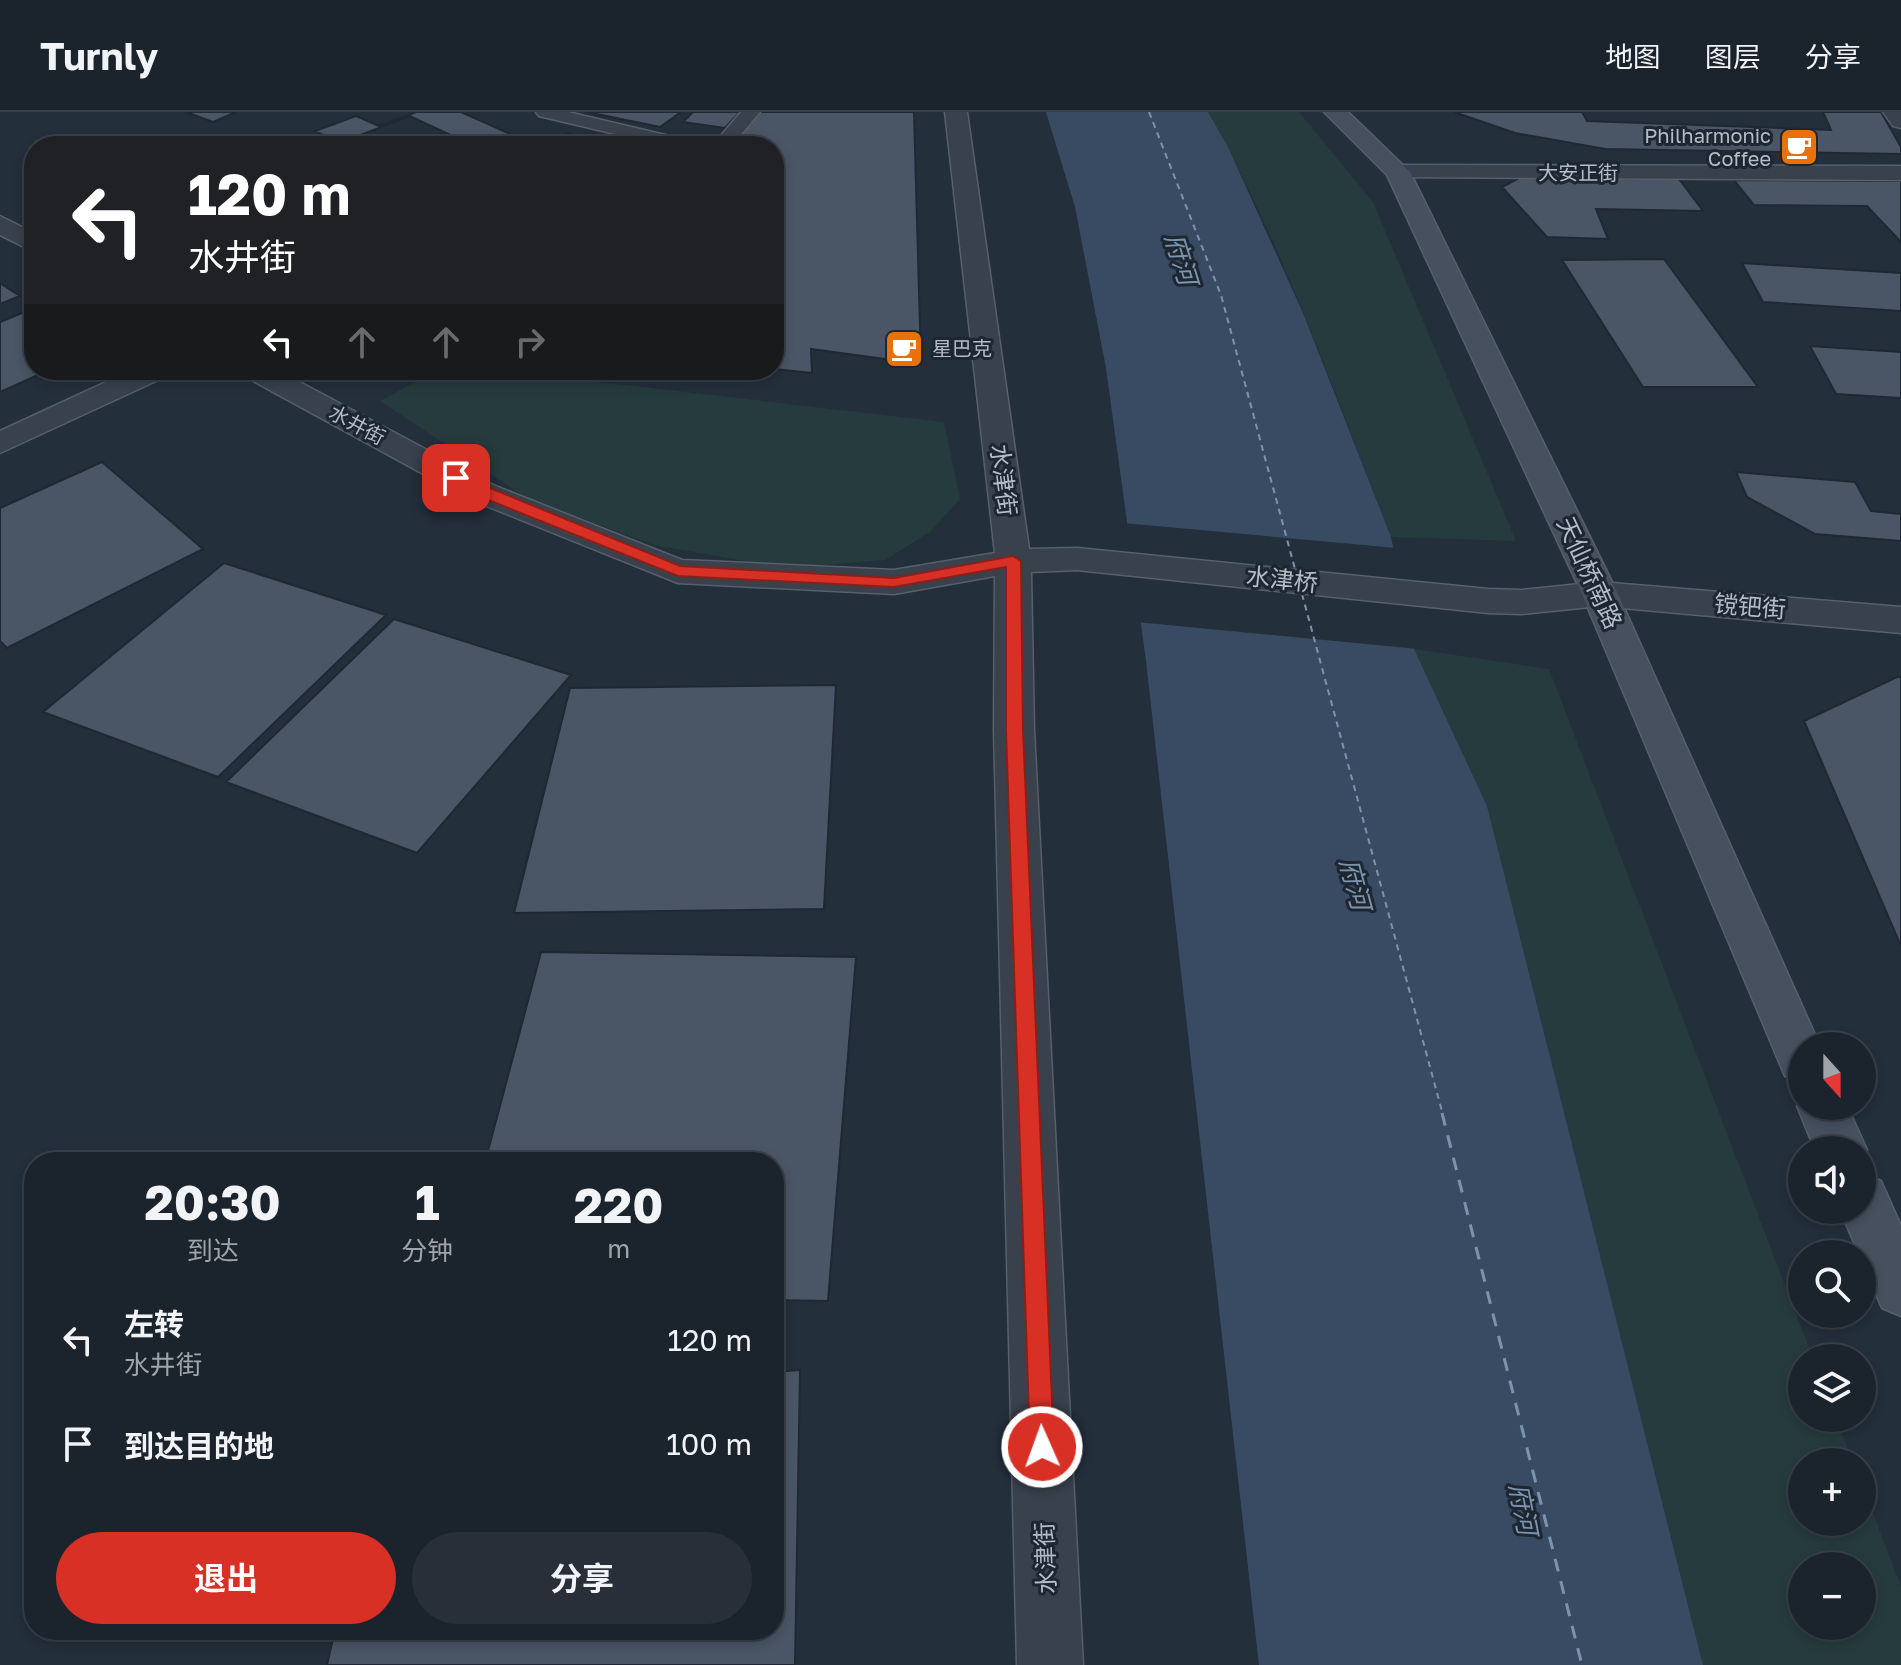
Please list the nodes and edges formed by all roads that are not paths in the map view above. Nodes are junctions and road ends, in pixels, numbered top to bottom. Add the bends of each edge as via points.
1 (545, 112) edge
2 (751, 112) edge
3 (956, 112) edge
4 (1335, 112) edge
5 (1894, 112) edge
6 (1901, 121) edge
7 (647, 136) edge
8 (730, 136) edge
9 (1398, 172) junction
10 (1901, 173) edge
11 (0, 224) edge
12 (24, 238) edge
13 (135, 380) edge
14 (274, 380) edge
15 (0, 443) edge
16 (1077, 559) joint
17 (1013, 561) junction
18 (1600, 594) junction
19 (1901, 620) edge
20 (1790, 1032) edge
21 (1873, 1224) edge
22 (1901, 1289) edge
23 (1050, 1665) edge

1 - 7 street
2 - 8 street
3 - 17 street, 水津街
4 - 9 main road, 天仙桥南路
5 - 6 street
9 - 10 street, 大安正街
9 - 18 main road, 天仙桥南路
11 - 12 street
13 - 15 street
14 - 17 street, 水井街 via 481,492 678,571 894,582
16 - 17 street, 水井街
16 - 18 street, 水津桥 via 1488,601
17 - 23 street, 水津街 via 1014,730
18 - 19 street, 镋钯街
18 - 20 main road, 天仙桥南路
21 - 22 main road

